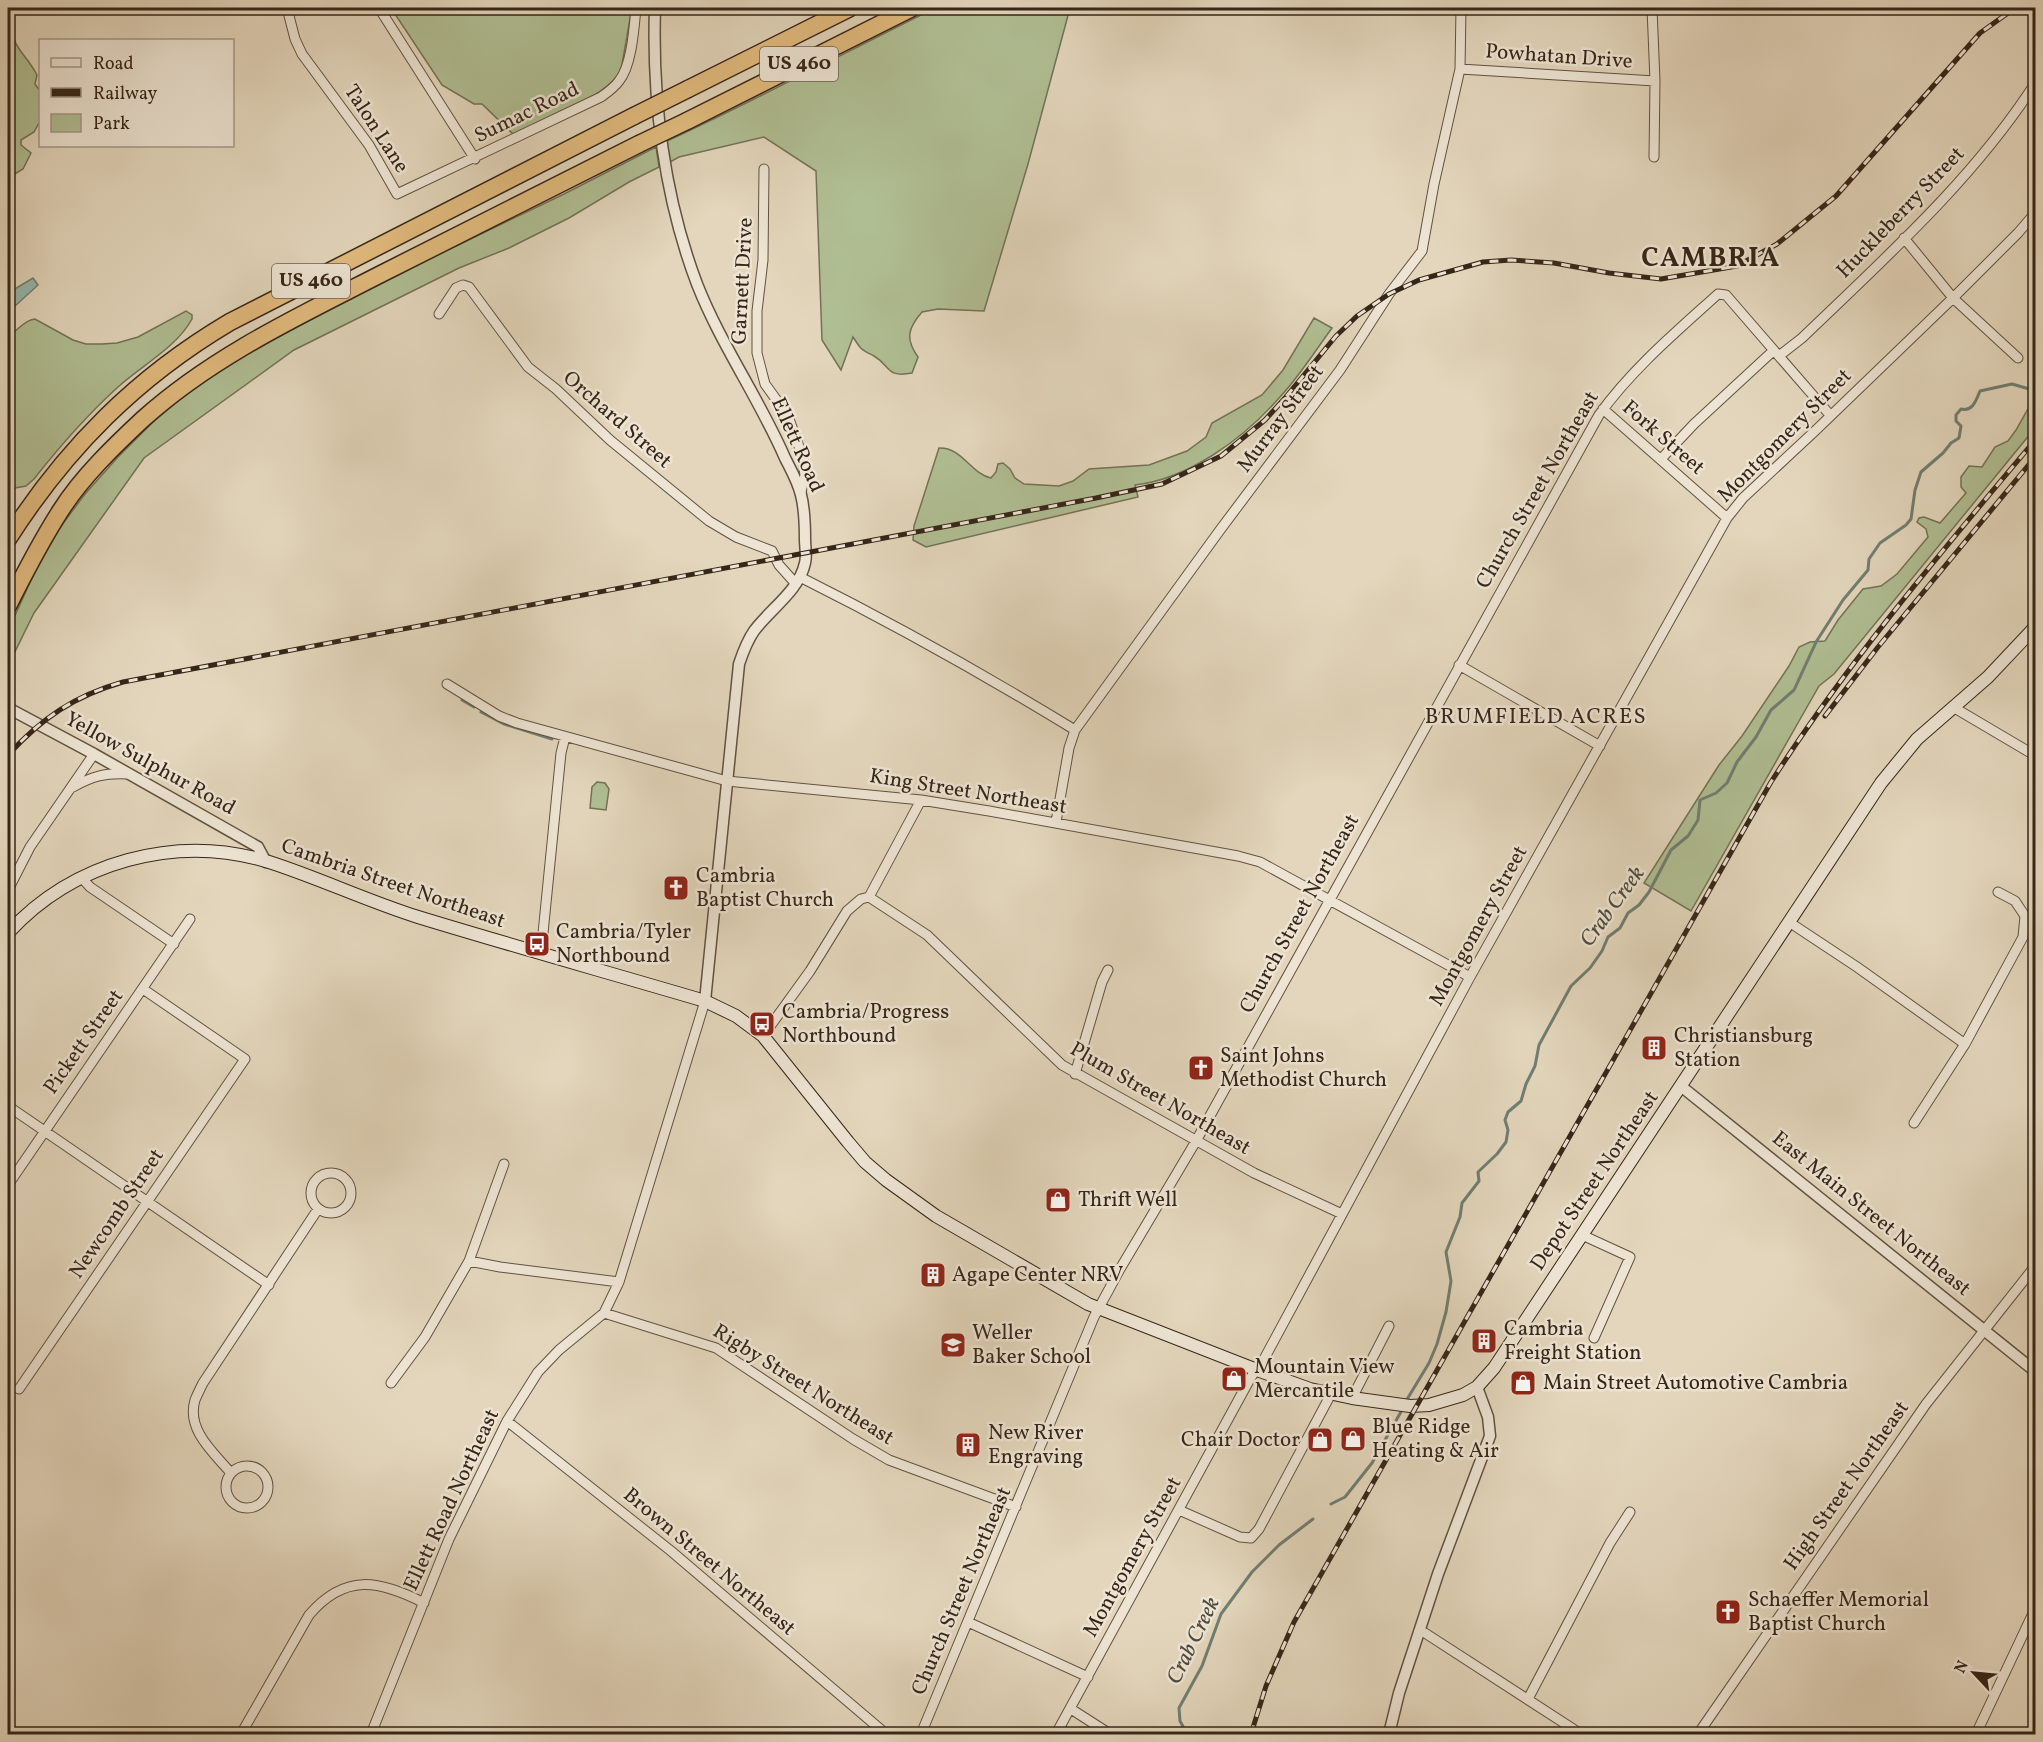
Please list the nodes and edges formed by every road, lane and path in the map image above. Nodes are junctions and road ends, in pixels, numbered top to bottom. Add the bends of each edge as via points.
1 (287, 8) edge
2 (379, 8) edge
3 (636, 8) edge
4 (656, 8) edge
5 (850, 8) edge
6 (912, 8) edge
7 (1461, 8) edge
8 (1652, 8) edge
9 (1460, 69) junction
10 (1655, 81) junction
11 (2036, 81) edge
12 (1654, 157) dead end
13 (474, 159) junction
14 (764, 169) dead end
15 (2036, 212) edge
16 (1904, 238) junction
17 (1953, 298) junction
18 (439, 314) dead end
19 (1776, 354) junction
20 (2018, 358) dead end
21 (1603, 409) junction
22 (1830, 415) junction
23 (1660, 459) junction
24 (801, 492) junction
25 (1726, 518) junction
26 (8, 539) edge
27 (798, 580) junction
28 (8, 606) edge
29 (2036, 626) edge
30 (1459, 665) junction
31 (447, 684) dead end
32 (1953, 707) junction
33 (8, 708) edge
34 (1075, 730) junction
35 (565, 737) junction
36 (1600, 746) junction
37 (94, 754) junction
38 (2036, 756) edge
39 (129, 774) junction
40 (727, 781) junction
41 (71, 788) junction
42 (921, 800) junction
43 (1056, 822) junction
44 (266, 862) junction
45 (81, 877) junction
46 (8, 890) edge
47 (1998, 892) dead end
48 (869, 897) junction
49 (1328, 900) junction
50 (190, 919) dead end
51 (1789, 922) junction
52 (8, 933) edge
53 (174, 944) junction
54 (541, 953) junction
55 (1108, 970) dead end
56 (1470, 977) junction
57 (143, 989) junction
58 (705, 1001) junction
59 (763, 1036) junction
60 (1965, 1044) junction
61 (1075, 1074) junction
62 (1682, 1087) junction
63 (8, 1106) edge
64 (1914, 1123) dead end
65 (45, 1131) junction
66 (1196, 1141) junction
67 (504, 1164) dead end
68 (8, 1185) edge
69 (146, 1202) junction
70 (318, 1209) junction
71 (1342, 1214) junction
72 (1582, 1235) junction
73 (469, 1261) junction
74 (2036, 1265) edge
75 (619, 1282) junction
76 (269, 1285) junction
77 (1098, 1309) junction
78 (604, 1313) junction
79 (1389, 1326) dead end
80 (1983, 1330) junction
81 (1594, 1338) dead end
82 (1257, 1370) junction
83 (2036, 1372) edge
84 (391, 1383) dead end
85 (1477, 1387) junction
86 (19, 1389) dead end
87 (1331, 1394) junction
88 (1352, 1398) junction
89 (507, 1421) junction
90 (231, 1473) junction
91 (1016, 1507) junction
92 (1179, 1510) junction
93 (1630, 1512) dead end
94 (424, 1603) junction
95 (2036, 1607) edge
96 (968, 1622) junction
97 (1419, 1631) junction
98 (1088, 1677) junction
99 (1528, 1699) junction
100 (1071, 1709) junction
101 (241, 1734) edge
102 (371, 1734) edge
103 (886, 1734) edge
104 (921, 1734) edge
105 (1056, 1734) edge
106 (1110, 1734) edge
107 (1389, 1734) edge
108 (1581, 1734) edge
109 (1698, 1734) edge
110 (1976, 1734) edge

1 - 13 street, Talon Lane via 302,54 369,145 397,194
2 - 13 street, Sumac Road
3 - 13 street, Sumac Road via 627,64 612,89
4 - 24 street, Ellett Road via 656,88 665,160 682,242 721,337 775,434
5 - 26 highway, US 460, bridge via 197,342 143,382 106,416 54,473
6 - 28 highway, US 460, bridge via 284,323 208,369 142,420 62,509
7 - 9 street, Murray Street
8 - 10 street
9 - 10 street, Powhatan Drive
9 - 34 street, Murray Street via 1422,251 1340,370
10 - 12 street
11 - 16 street, Huckleberry Street via 1992,143
14 - 24 street, Garnett Drive via 757,353 765,384 788,416 802,455
15 - 17 street, Montgomery Street
16 - 17 street
16 - 19 street, Huckleberry Street via 1802,338
17 - 20 street
17 - 22 street, Montgomery Street
18 - 27 street, Orchard Street via 456,288 469,287 528,367 692,508 727,533 772,552 778,565
19 - 21 street, Church Street Northeast via 1726,295 1718,294 1663,343
19 - 22 street
19 - 23 street, Huckleberry Street via 1694,424
21 - 23 street, Fork Street
21 - 30 street, Church Street Northeast
22 - 25 street, Montgomery Street
23 - 25 street, Fork Street
24 - 27 street, Ellett Road via 806,562
25 - 36 street, Montgomery Street
27 - 34 street, Orchard Street via 940,650
27 - 40 street via 744,647
29 - 32 main road, Depot Street Northeast
30 - 36 street
30 - 49 street, Church Street Northeast
31 - 35 street, King Street Northeast via 499,716
32 - 38 street
32 - 51 main road, Depot Street Northeast via 1917,739 1881,783
33 - 37 street, Yellow Sulphur Road
34 - 43 street, Murray Street
35 - 40 street, King Street Northeast
35 - 54 street
36 - 56 street, Montgomery Street
37 - 39 street, Yellow Sulphur Road
37 - 41 street
39 - 41 street via 107,773
39 - 44 street, Yellow Sulphur Road via 258,847
40 - 42 street, King Street Northeast
40 - 58 street
41 - 46 street via 30,847
42 - 43 street, King Street Northeast
42 - 48 street
43 - 49 street, King Street Northeast via 1260,862
44 - 45 main road, Cambria Street Northeast via 204,852 159,853 122,861
44 - 54 main road, Cambria Street Northeast via 397,910
45 - 52 main road, Cambria Street Northeast via 43,900
45 - 53 street
47 - 60 street via 2015,901 2025,916 2023,937
48 - 59 street via 847,911
48 - 61 street, Plum Street Northeast via 927,935 1050,1055
49 - 56 street, King Street Northeast
49 - 66 street, Church Street Northeast
50 - 53 street, Pickett Street
51 - 60 street
51 - 62 main road, Depot Street Northeast
53 - 57 street, Pickett Street
54 - 58 main road, Cambria Street Northeast
55 - 61 street
56 - 71 street, Montgomery Street
57 - 65 street, Pickett Street
57 - 69 street, Newcomb Street via 244,1059
58 - 59 main road, Cambria Street Northeast via 736,1016
58 - 75 street, Ellett Road Northeast
59 - 77 main road, Cambria Street Northeast via 853,1148 886,1180 952,1226
60 - 64 street
61 - 66 street, Plum Street Northeast
62 - 72 main road, Depot Street Northeast
62 - 80 street, East Main Street Northeast
63 - 65 street
65 - 68 street, Pickett Street
65 - 69 street
66 - 71 street, Plum Street Northeast
66 - 77 street, Church Street Northeast
67 - 73 street
69 - 76 street
69 - 86 street, Newcomb Street
70 - 70 street via 335,1213 349,1202 350,1187 340,1175 325,1174 316,1179 311,1195
70 - 76 street
71 - 82 street, Montgomery Street
72 - 81 street via 1630,1257
72 - 85 main road, Depot Street Northeast via 1494,1368
73 - 75 street
73 - 84 street via 425,1337
74 - 80 street, High Street Northeast
75 - 78 street, Ellett Road Northeast
76 - 90 street via 195,1400 192,1417 198,1433
77 - 82 main road, Cambria Street Northeast
77 - 91 street, Church Street Northeast
78 - 89 street, Ellett Road Northeast via 538,1372
78 - 91 street, Rigby Street Northeast via 716,1348 890,1460
79 - 88 street
80 - 83 street, East Main Street Northeast
80 - 109 street, High Street Northeast via 1926,1404
82 - 87 main road, Cambria Street Northeast
82 - 92 street, Montgomery Street
85 - 88 main road, Cambria Street Northeast via 1422,1406
85 - 97 street via 1490,1436
87 - 88 main road, Cambria Street Northeast
87 - 92 street via 1251,1538 1240,1537
89 - 94 street, Ellett Road Northeast via 449,1539
89 - 103 street, Brown Street Northeast via 671,1551
90 - 90 street via 226,1487 232,1502 246,1508 264,1500 267,1480 261,1471 246,1466
91 - 96 street, Church Street Northeast
92 - 98 street, Montgomery Street
93 - 99 street
94 - 101 street via 374,1584 355,1584 321,1601 309,1615
94 - 102 street, Ellett Road Northeast
95 - 110 street
96 - 98 street
96 - 104 street, Church Street Northeast
97 - 99 street
97 - 107 street
98 - 100 street, Montgomery Street
99 - 108 street
100 - 105 street, Montgomery Street
100 - 106 street

